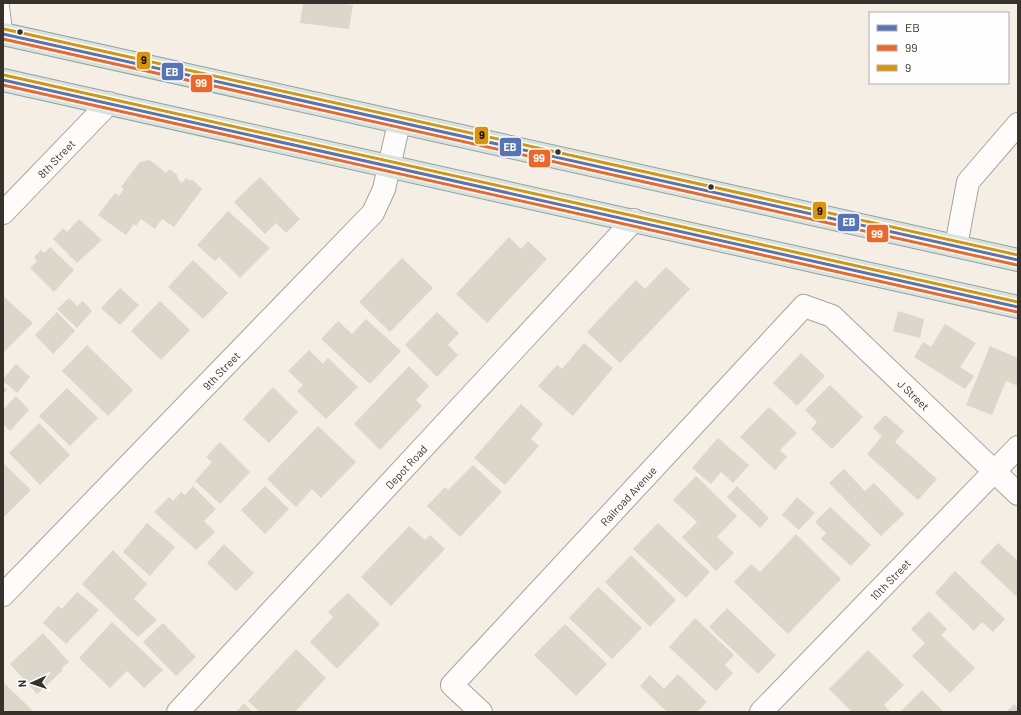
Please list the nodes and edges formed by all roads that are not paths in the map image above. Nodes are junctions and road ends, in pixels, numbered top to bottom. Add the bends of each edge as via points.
1 (3, 3) edge
2 (5, 34) edge
3 (3, 80) edge
4 (109, 103) junction
5 (399, 123) junction
6 (1018, 124) edge
7 (390, 166) junction
8 (3, 213) edge
9 (634, 220) junction
10 (956, 246) junction
11 (1018, 260) edge
12 (804, 306) joint
13 (1018, 307) edge
14 (1018, 447) edge
15 (995, 472) junction
16 (1018, 494) edge
17 (3, 595) edge
18 (178, 712) edge
19 (481, 712) edge
20 (761, 712) edge

1 - 2 lane
2 - 5 main road
3 - 4 main road
4 - 7 main road
4 - 8 street, 8th Street
5 - 7 street, 9th Street
5 - 10 main road
6 - 10 street via 968,182
7 - 9 main road
7 - 17 street, 9th Street via 374,213
9 - 13 main road
9 - 18 street, Depot Road
10 - 11 main road
12 - 15 street, J Street via 832,316
12 - 19 street, Railroad Avenue via 452,685
14 - 15 street, 10th Street
15 - 16 street, J Street
15 - 20 street, 10th Street

